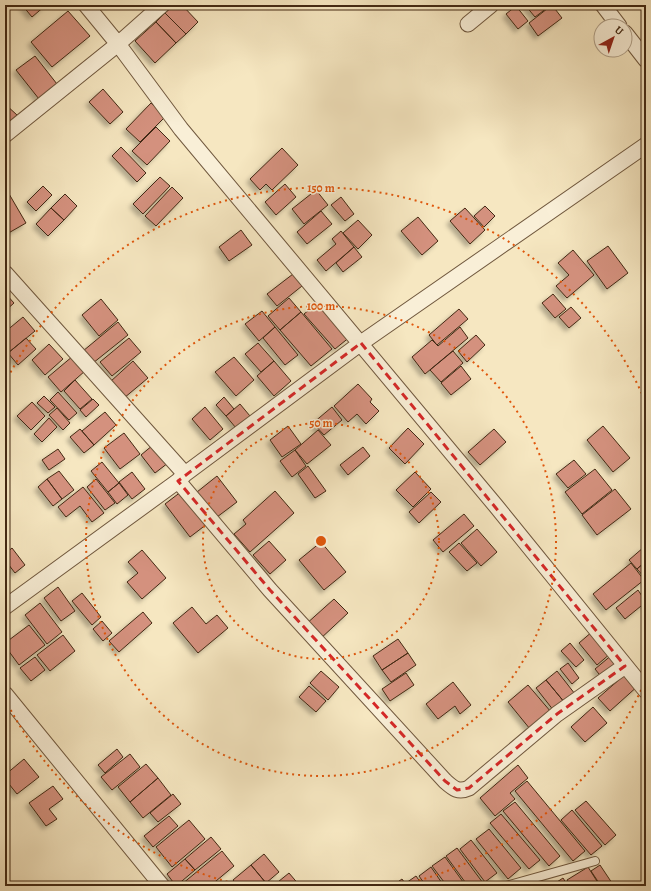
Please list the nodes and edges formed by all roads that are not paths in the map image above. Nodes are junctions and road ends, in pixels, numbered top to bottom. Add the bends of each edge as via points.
1 (86, 5) edge
2 (162, 5) edge
3 (491, 5) edge
4 (603, 5) edge
5 (613, 18) edge
6 (468, 24) dead end
7 (633, 43) edge
8 (118, 44) junction
9 (646, 60) edge
10 (5, 135) edge
11 (646, 145) edge
12 (5, 273) edge
13 (360, 343) junction
14 (182, 477) junction
15 (5, 607) edge
16 (625, 666) junction
17 (646, 691) edge
18 (5, 694) edge
19 (595, 860) dead end
20 (162, 886) edge
21 (506, 886) edge

1 - 8 street
2 - 8 street
3 - 6 street
4 - 5 street
7 - 9 street
8 - 10 street
8 - 13 street via 181,129
11 - 13 street
12 - 14 street
13 - 14 street
13 - 16 street
14 - 15 street
14 - 16 street via 270,590 445,782 457,790 469,788 557,714
16 - 17 street
18 - 20 street
19 - 21 lane

